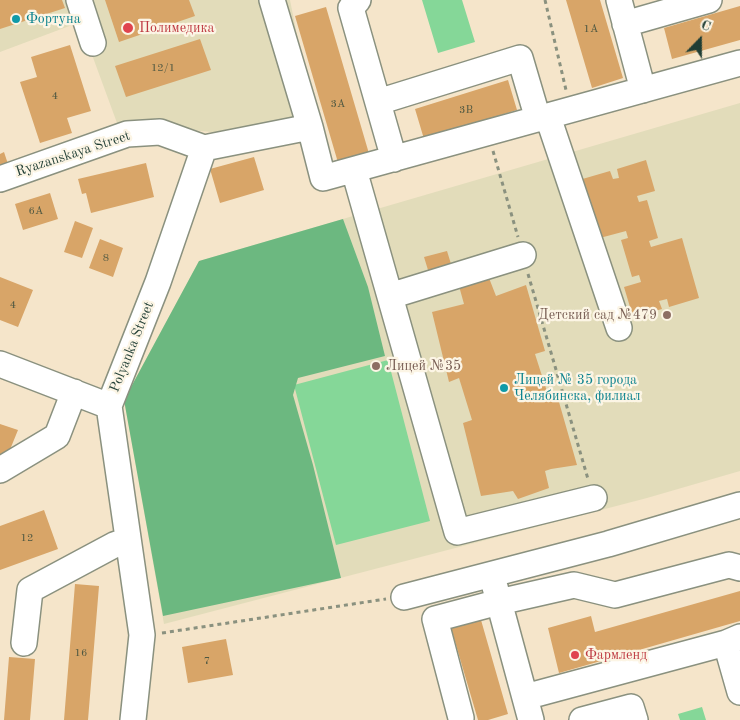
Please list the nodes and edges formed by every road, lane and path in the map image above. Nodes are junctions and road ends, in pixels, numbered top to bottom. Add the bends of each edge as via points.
1 (79, 0) edge
2 (272, 0) edge
3 (358, 0) edge
4 (545, 0) edge
5 (619, 0) edge
6 (709, 0) edge
7 (625, 24) junction
8 (94, 43) dead end
9 (740, 63) edge
10 (643, 90) junction
11 (378, 102) junction
12 (552, 115) junction
13 (310, 127) junction
14 (488, 133) junction
15 (204, 148) junction
16 (394, 159) junction
17 (354, 170) junction
18 (0, 179) edge
19 (523, 255) junction
20 (390, 296) junction
21 (619, 328) dead end
22 (0, 364) edge
23 (74, 392) junction
24 (109, 406) junction
25 (0, 470) edge
26 (594, 498) joint
27 (740, 506) edge
28 (128, 540) junction
29 (740, 568) edge
30 (492, 574) junction
31 (404, 597) joint
32 (499, 602) junction
33 (142, 636) junction
34 (733, 640) edge
35 (24, 643) dead end
36 (740, 692) edge
37 (528, 708) edge
38 (461, 718) dead end
39 (133, 720) edge
40 (582, 720) edge
41 (635, 720) edge

1 - 8 street
2 - 13 street
3 - 11 street via 351,8
4 - 12 path
5 - 7 street
6 - 7 street
7 - 10 street
9 - 10 street
10 - 12 street
11 - 12 street via 520,58
11 - 16 street
12 - 14 street
12 - 21 street
13 - 15 street
13 - 17 street via 323,178
14 - 16 street
14 - 19 path
15 - 18 street, Ryazanskaya Street via 160,132 127,134
15 - 24 street, Polyanka Street via 158,282
16 - 17 street
17 - 20 street
19 - 20 street
19 - 26 path
20 - 26 street via 457,532
22 - 23 street
23 - 24 street
23 - 25 street via 57,436
24 - 28 street, Polyanka Street
27 - 30 street
28 - 33 street, Polyanka Street
28 - 35 street via 30,590
29 - 32 street via 730,565 615,595 574,585
30 - 31 street
30 - 32 street
31 - 33 path
32 - 37 street
32 - 38 street via 435,620
33 - 39 street, Polyanka Street
34 - 36 street
34 - 37 street
40 - 41 street via 631,707

